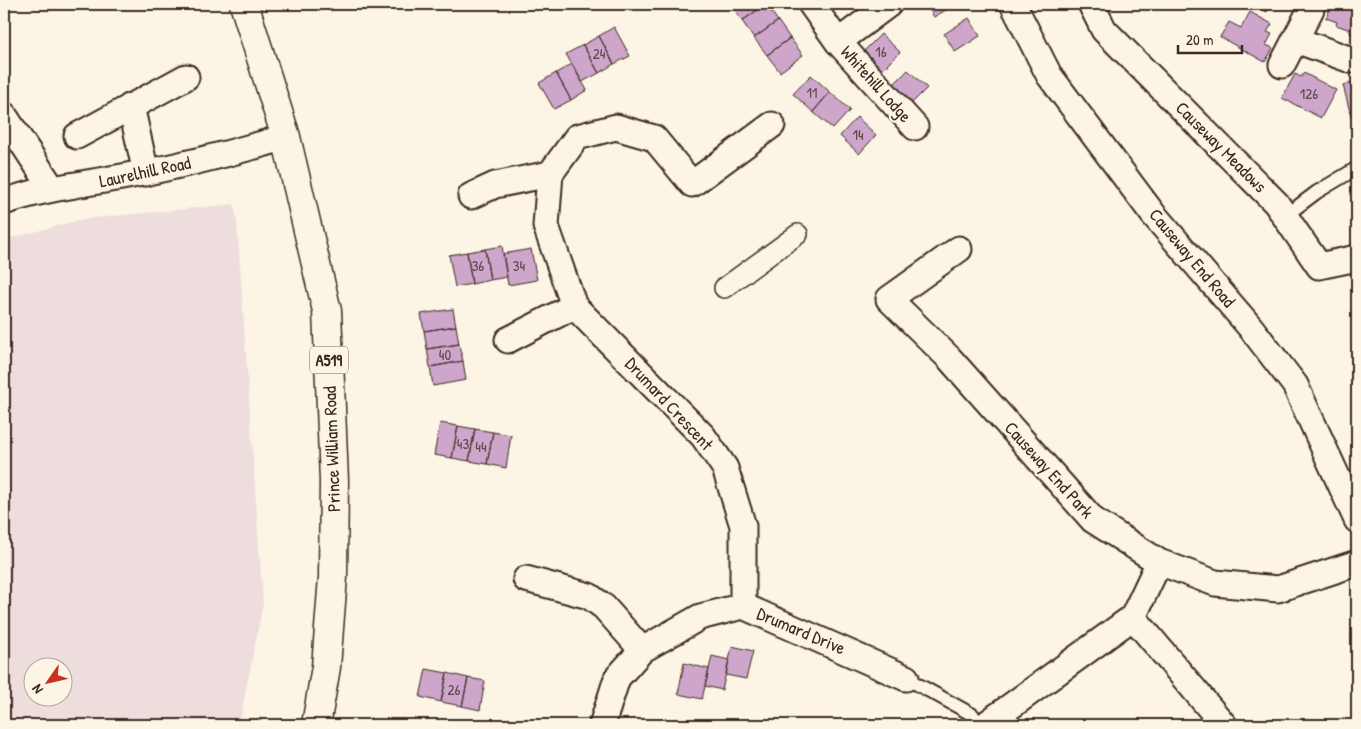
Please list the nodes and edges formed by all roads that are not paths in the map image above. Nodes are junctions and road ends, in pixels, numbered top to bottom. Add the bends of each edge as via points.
1 (244, 4) edge
2 (811, 4) edge
3 (889, 4) edge
4 (1013, 4) edge
5 (1091, 4) edge
6 (1311, 9) dead end
7 (1296, 40) junction
8 (838, 42) junction
9 (1357, 58) edge
10 (1282, 65) dead end
11 (186, 78) dead end
12 (131, 106) junction
13 (4, 115) edge
14 (772, 126) dead end
15 (915, 127) dead end
16 (77, 136) dead end
17 (286, 137) junction
18 (1357, 168) edge
19 (146, 172) junction
20 (550, 174) junction
21 (52, 188) junction
22 (471, 196) dead end
23 (4, 202) edge
24 (1285, 216) junction
25 (798, 234) dead end
26 (959, 249) dead end
27 (1357, 258) edge
28 (724, 288) dead end
29 (574, 306) junction
30 (508, 340) dead end
31 (1357, 520) edge
32 (1159, 562) junction
33 (1357, 563) edge
34 (526, 579) dead end
35 (743, 606) junction
36 (1132, 617) junction
37 (642, 650) junction
38 (906, 678) joint
39 (981, 722) edge
40 (316, 725) edge
41 (602, 725) edge
42 (1224, 725) edge

1 - 17 main road, Prince William Road / A519
2 - 8 street, Whitehill Lodge
3 - 8 street, Whitehill Lodge
4 - 31 street, Causeway End Road via 1048,75 1153,214 1251,328 1295,385
5 - 24 street, Causeway Meadows via 1104,30 1276,203
6 - 7 street
7 - 9 street via 1351,60
7 - 10 street
8 - 15 street, Whitehill Lodge
11 - 12 street
12 - 16 street
12 - 19 street
13 - 21 street
14 - 20 street via 692,184 654,138 616,127 577,137
17 - 19 street, Laurelhill Road via 233,153
17 - 40 main road, Prince William Road / A519 via 327,311 334,481 333,577 326,667
18 - 24 lane
19 - 21 street, Laurelhill Road
20 - 22 street via 495,185
20 - 29 street, Drumard Crescent via 546,226
21 - 23 street, Laurelhill Road
24 - 27 street, Causeway Meadows via 1319,266
25 - 28 street
26 - 32 street, Causeway End Park via 889,299 949,358 1093,520
29 - 30 street
29 - 35 street, Drumard Crescent via 703,436 725,468 743,526
32 - 33 street, Causeway End Park via 1215,583 1278,589
32 - 36 street
34 - 37 street via 589,596 604,607
35 - 37 street, Drumard Drive via 700,617
35 - 38 street, Drumard Drive
36 - 39 street
36 - 42 street
37 - 41 street, Drumard Drive via 616,678
38 - 39 lane

